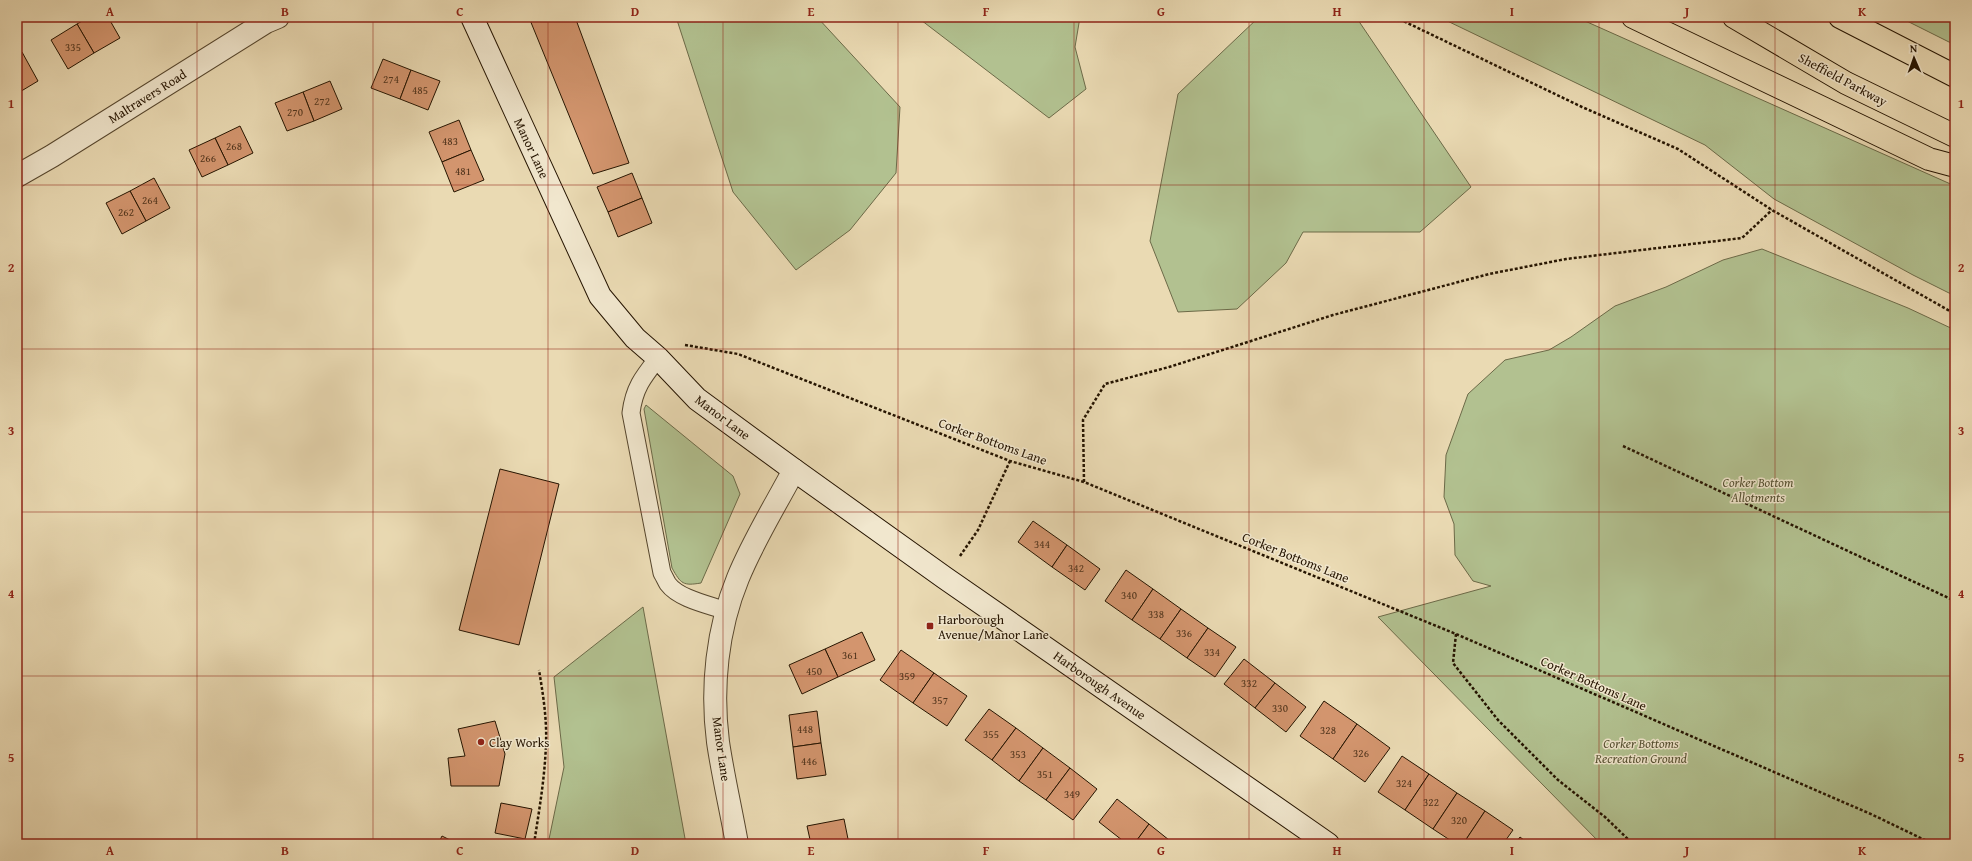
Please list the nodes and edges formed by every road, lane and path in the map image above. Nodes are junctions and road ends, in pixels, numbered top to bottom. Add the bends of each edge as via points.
1 (278, 17) edge
2 (472, 17) edge
3 (1395, 17) edge
4 (1633, 17) edge
5 (1734, 17) edge
6 (1840, 17) edge
7 (1955, 76) edge
8 (1955, 136) edge
9 (1955, 166) edge
10 (17, 176) edge
11 (1772, 210) junction
12 (1955, 314) edge
13 (684, 345) dead end
14 (658, 358) junction
15 (1623, 446) dead end
16 (1010, 461) junction
17 (794, 470) junction
18 (1084, 482) junction
19 (978, 530) dead end
20 (1955, 601) edge
21 (726, 611) junction
22 (1456, 634) junction
23 (539, 670) dead end
24 (534, 844) edge
25 (737, 844) edge
26 (1328, 844) edge
27 (1633, 844) edge
28 (1933, 844) edge

1 - 10 street, Maltravers Road
2 - 14 street, Manor Lane via 600,296 635,338
3 - 11 path via 1582,107 1678,149
4 - 9 highway via 1930,159
5 - 8 highway, Sheffield Parkway via 1846,83
6 - 7 highway
11 - 12 path
11 - 18 path via 1742,238 1566,259 1489,274 1333,315 1105,384 1083,420
13 - 16 path, Corker Bottoms Lane via 738,354
14 - 17 street, Manor Lane via 697,399
14 - 21 lane via 638,383 631,413 662,573 668,585 678,592 692,600
15 - 20 path
16 - 18 path, Corker Bottoms Lane
16 - 19 path
17 - 21 street, Manor Lane via 757,538
17 - 26 street, Harborough Avenue
18 - 22 path, Corker Bottoms Lane
21 - 25 street, Manor Lane via 717,662 716,703 718,742
22 - 27 path via 1453,663 1498,720 1558,780 1604,816
22 - 28 path, Corker Bottoms Lane via 1873,815
23 - 24 path via 544,701 546,743 543,787

